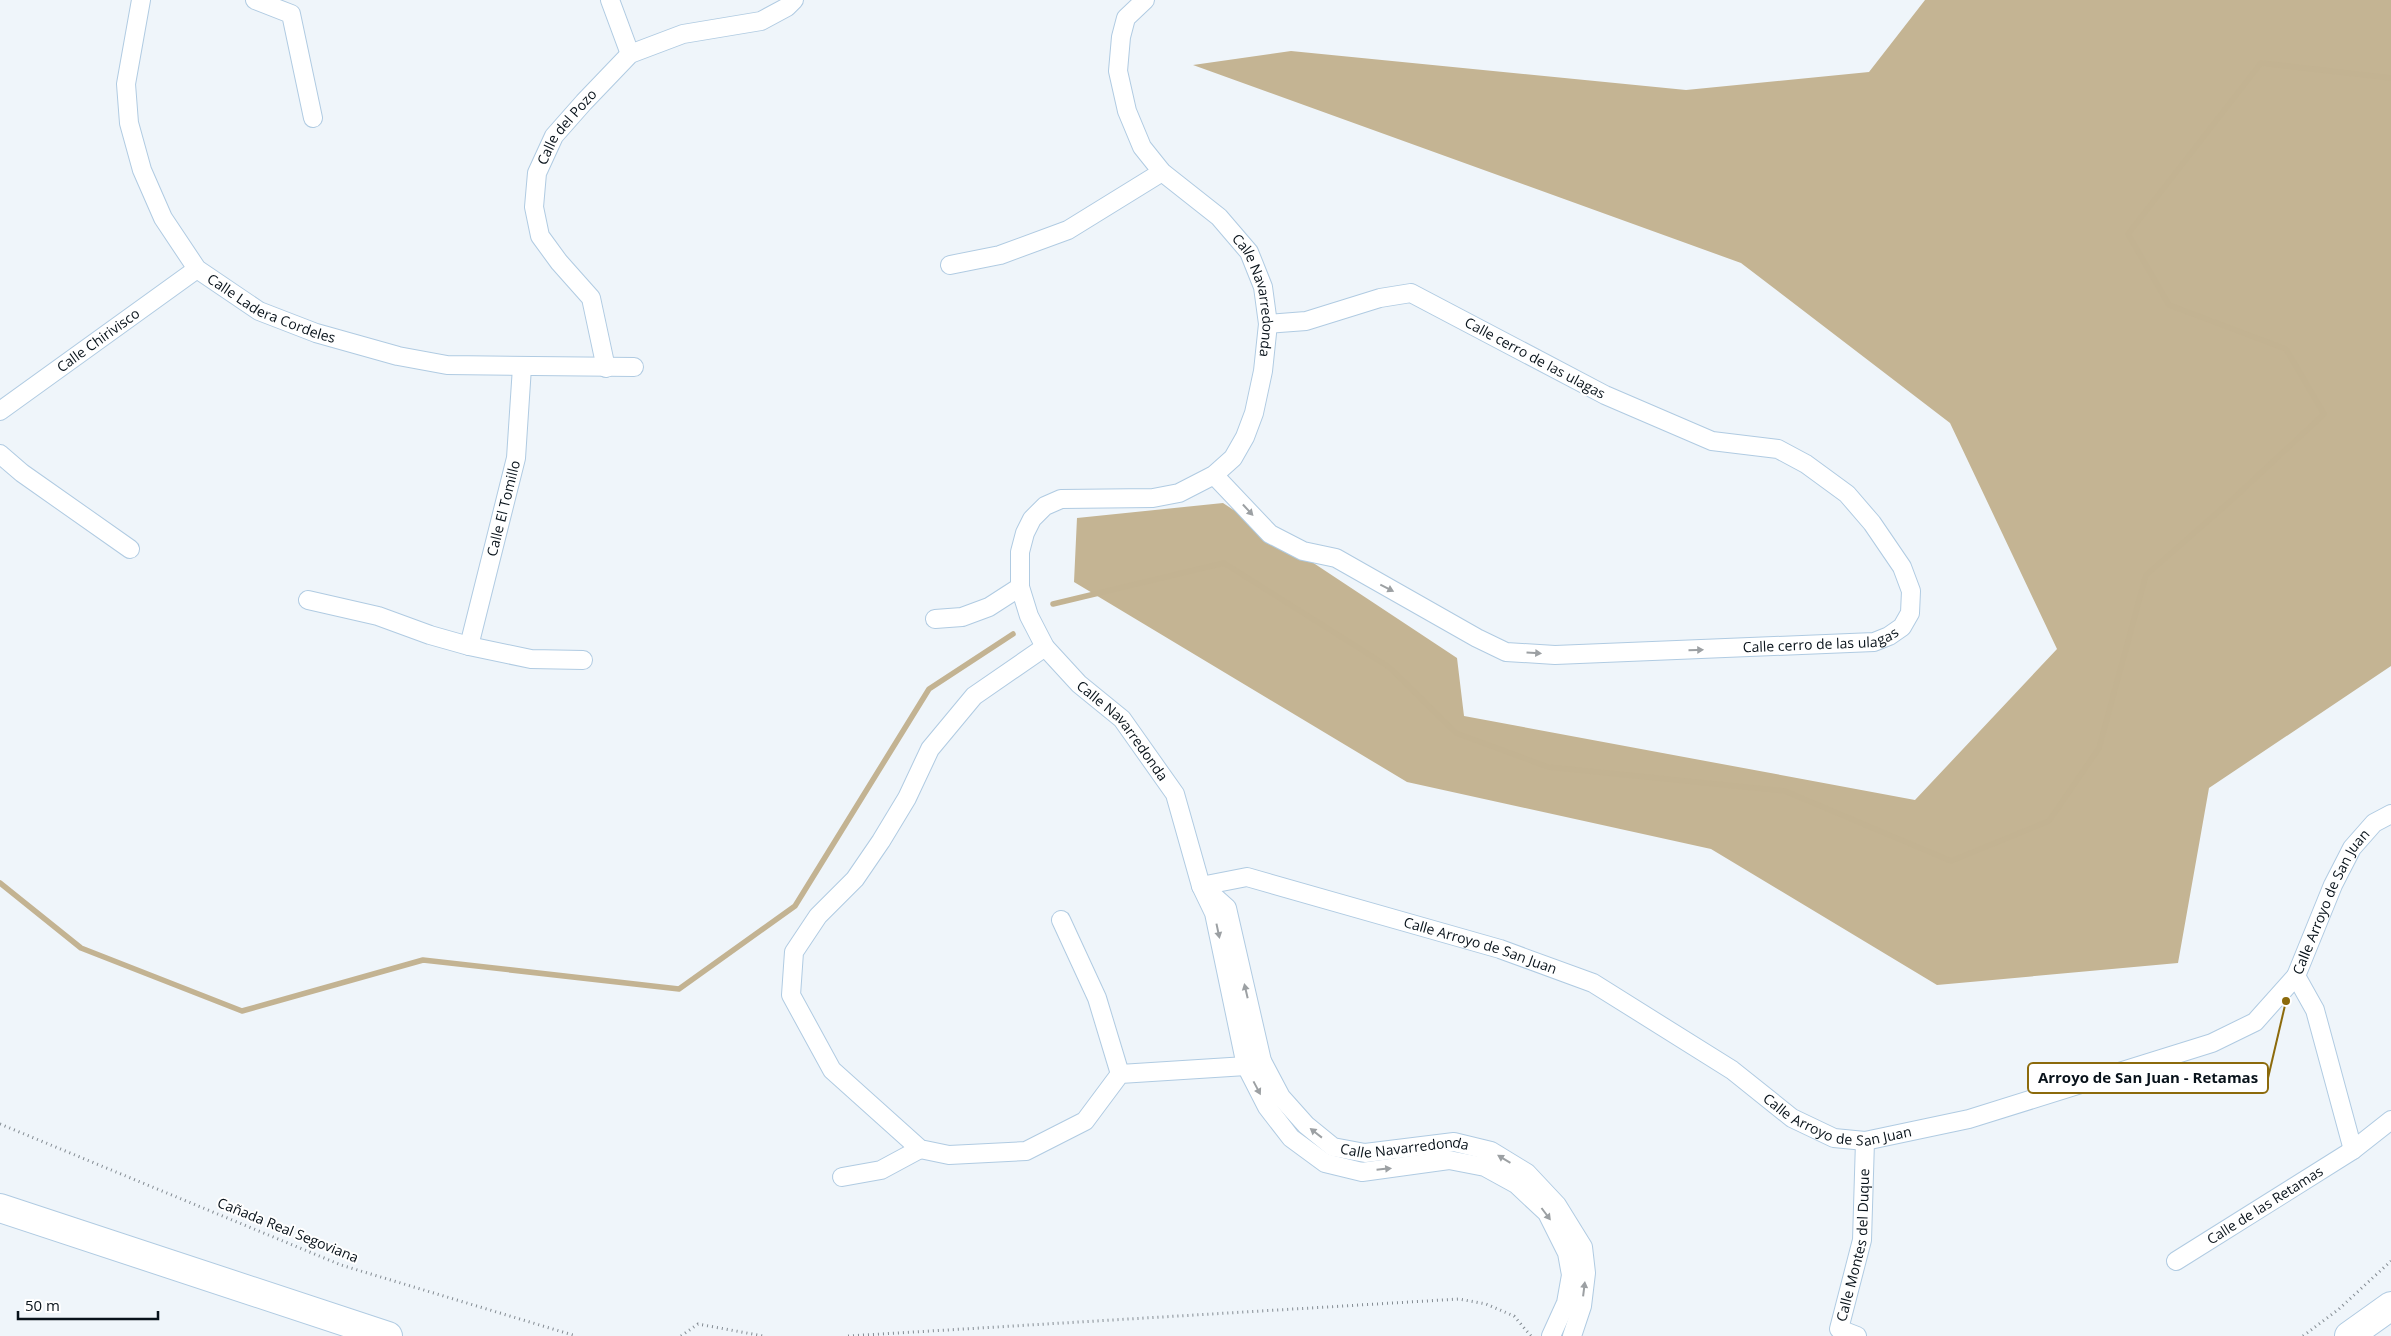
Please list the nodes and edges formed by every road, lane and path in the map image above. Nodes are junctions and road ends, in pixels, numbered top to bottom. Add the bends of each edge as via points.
1 (141, 0) edge
2 (255, 0) edge
3 (610, 0) edge
4 (794, 0) edge
5 (1145, 0) edge
6 (630, 54) junction
7 (313, 118) dead end
8 (1162, 172) junction
9 (950, 265) dead end
10 (197, 269) junction
11 (1268, 324) junction
12 (522, 367) junction
13 (634, 367) dead end
14 (606, 368) junction
15 (0, 411) edge
16 (0, 454) edge
17 (1214, 475) junction
18 (130, 549) dead end
19 (1020, 587) junction
20 (308, 600) dead end
21 (935, 619) dead end
22 (469, 646) junction
23 (1045, 647) junction
24 (583, 660) dead end
25 (2391, 814) edge
26 (1201, 886) junction
27 (1061, 920) dead end
28 (2296, 976) junction
29 (1254, 1064) junction
30 (1120, 1074) junction
31 (2391, 1120) edge
32 (0, 1124) edge
33 (1865, 1141) junction
34 (920, 1149) junction
35 (2353, 1150) junction
36 (842, 1177) dead end
37 (0, 1208) edge
38 (2176, 1260) dead end
39 (2391, 1261) edge
40 (2391, 1306) edge
41 (388, 1336) edge
42 (576, 1336) edge
43 (681, 1336) edge
44 (763, 1336) edge
45 (848, 1336) edge
46 (1531, 1336) edge
47 (1551, 1336) edge
48 (1572, 1336) edge
49 (1857, 1336) edge
50 (2303, 1336) edge
51 (2350, 1336) edge

1 - 10 street, Calle Ladera Cordeles via 126,84 129,123 142,170 163,218
2 - 7 street via 291,14
3 - 6 street
4 - 6 street, Calle del Pozo via 761,21 683,34
5 - 8 street, Calle Navarredonda via 1126,18 1118,71 1127,111 1142,147
6 - 14 street, Calle del Pozo via 554,136 537,173 534,207 540,236 558,262 592,298
8 - 9 street via 1068,230 1000,255
8 - 11 street, Calle Navarredonda via 1219,218 1249,252 1263,286
10 - 12 street, Calle Ladera Cordeles via 259,310 316,334 398,356 447,365
10 - 15 street, Calle Chirivisco
11 - 17 street, Calle Navarredonda via 1263,372 1254,412 1233,458
17 -> 11 street, Calle cerro de las ulagas via 1270,534 1303,551 1336,558 1506,652 1555,655 1874,642 1902,627 1910,613 1911,591 1902,567 1872,524 1847,494 1806,464 1778,449 1712,440 1605,396 1410,293 1380,298 1306,321
12 - 14 street, Calle Ladera Cordeles
12 - 22 street, Calle El Tomillo via 516,458
13 - 14 street, Calle Ladera Cordeles
16 - 18 street
17 - 19 street, Calle Navarredonda via 1179,493 1153,498 1061,500 1045,506 1032,519 1025,533 1020,552
19 - 21 street via 989,607 962,617
19 - 23 street, Calle Navarredonda via 1029,616
20 - 22 street via 378,616
22 - 24 street via 530,659
23 - 26 street, Calle Navarredonda via 1080,684 1122,718 1169,786
23 - 34 street via 974,696 930,749 907,798 855,879 818,916 794,952 791,995 832,1070
25 - 28 street, Calle Arroyo de San Juan via 2374,823 2352,848 2333,885
26 - 29 street, Calle Navarredonda via 1227,908
26 - 33 street, Calle Arroyo de San Juan via 1247,877 1500,949 1593,983 1732,1070 1792,1118 1834,1138
27 - 30 street via 1097,998
28 - 33 street, Calle Arroyo de San Juan via 2255,1022 2212,1042 1969,1118
28 - 35 street via 2315,1010
29 - 30 street
29 -> 47 street, Calle Navarredonda via 1267,1107 1291,1138 1325,1163 1362,1172 1449,1160 1486,1166 1516,1184 1547,1213 1567,1253 1571,1275 1566,1303
48 -> 29 street, Calle Navarredonda via 1582,1306 1586,1273 1583,1247 1557,1205 1527,1173 1491,1151 1454,1142 1365,1153 1333,1147 1306,1125
30 - 34 street via 1085,1121 1026,1151 949,1155
31 - 35 street, Calle de las Retamas
32 - 42 path, Cañada Real Segoviana via 341,1265
33 - 49 street, Calle Montes del Duque via 1862,1240 1839,1329
34 - 36 street via 881,1170
35 - 38 street, Calle de las Retamas
37 - 41 highway
39 - 50 path via 2339,1309
40 - 51 highway
43 - 44 path via 698,1324
45 - 46 path via 1459,1299 1486,1304 1514,1316

